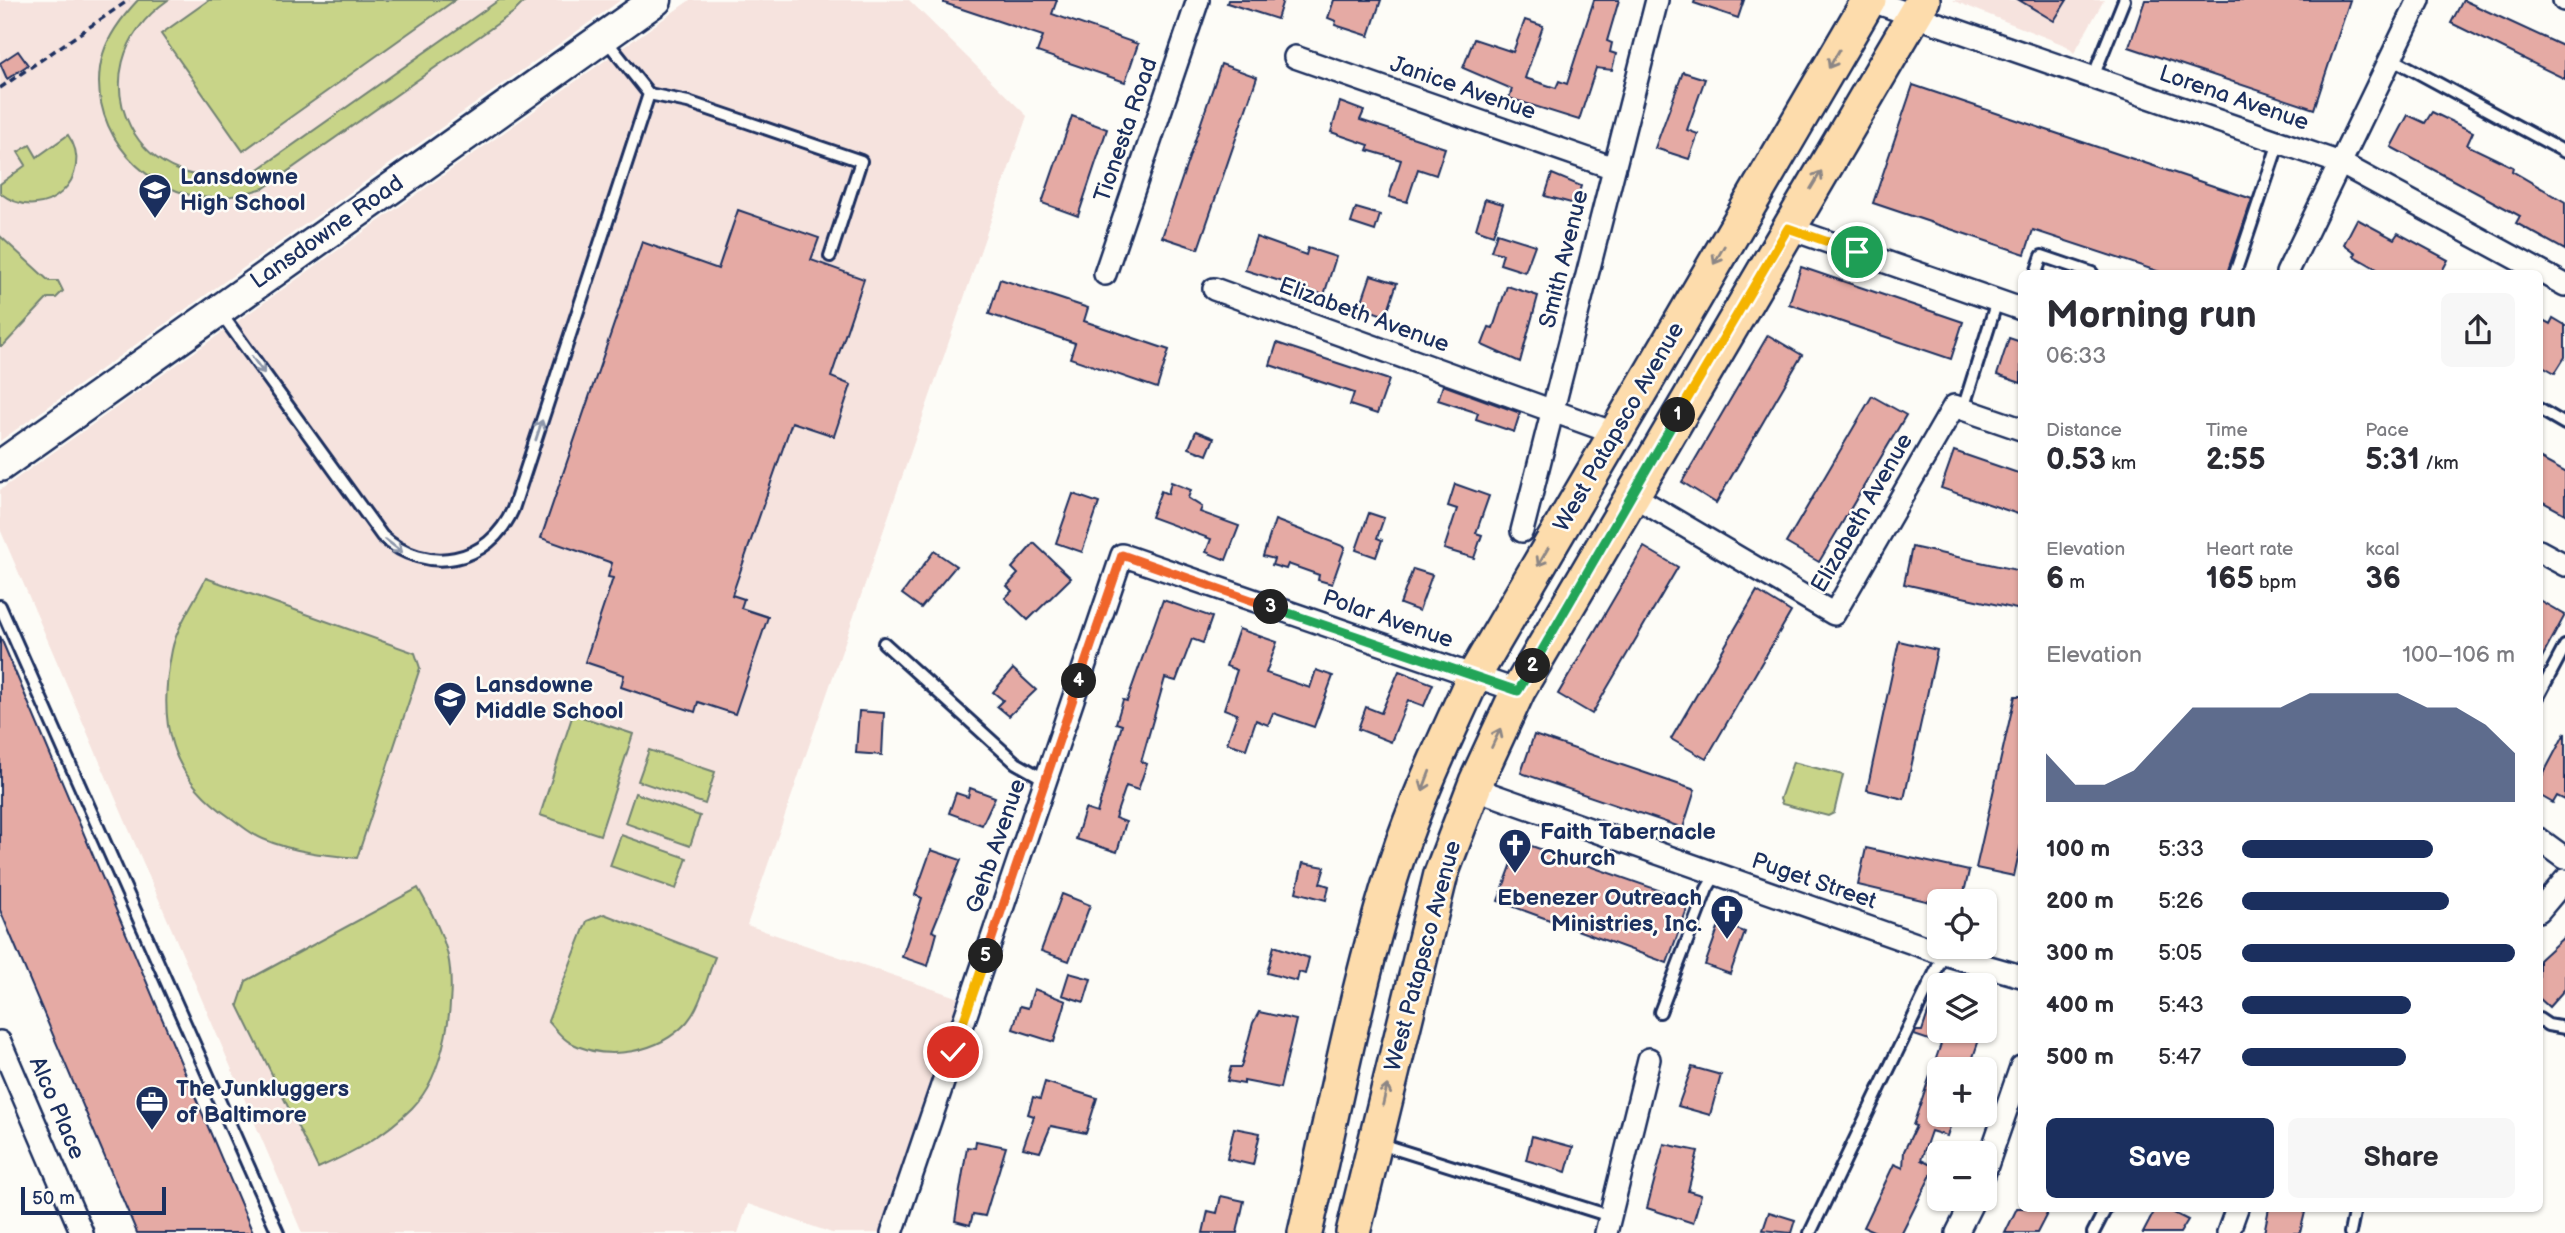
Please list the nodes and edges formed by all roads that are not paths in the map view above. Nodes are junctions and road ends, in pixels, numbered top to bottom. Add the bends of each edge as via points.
1 (656, 0) edge
2 (1657, 0) edge
3 (1869, 0) edge
4 (2124, 0) edge
5 (2419, 0) edge
6 (1194, 1) edge
7 (1919, 8) edge
8 (604, 37) junction
9 (1295, 57) dead end
10 (2391, 58) junction
11 (2093, 77) junction
12 (649, 94) junction
13 (2278, 142) junction
14 (2565, 152) edge
15 (2340, 163) junction
16 (1614, 168) junction
17 (1788, 228) junction
18 (830, 256) dead end
19 (2037, 270) edge
20 (2083, 270) edge
21 (2236, 270) edge
22 (2290, 270) edge
23 (2537, 270) edge
24 (2543, 273) edge
25 (1105, 274) dead end
26 (2565, 285) edge
27 (1214, 289) dead end
28 (1997, 301) junction
29 (2018, 308) edge
30 (218, 310) junction
31 (1963, 409) junction
32 (1552, 411) junction
33 (2543, 411) edge
34 (2565, 424) edge
35 (2018, 428) edge
36 (1614, 433) junction
37 (0, 466) edge
38 (1632, 495) junction
39 (1522, 531) dead end
40 (2543, 553) edge
41 (1122, 555) joint
42 (2565, 565) edge
43 (0, 606) edge
44 (884, 643) dead end
45 (2565, 646) edge
46 (1474, 676) junction
47 (2543, 687) edge
48 (1518, 691) junction
49 (1046, 780) junction
50 (1476, 782) junction
51 (2543, 842) edge
52 (2565, 859) edge
53 (1716, 874) junction
54 (2565, 880) edge
55 (2543, 906) edge
56 (1927, 948) edge
57 (1942, 959) edge
58 (1962, 959) edge
59 (2018, 975) edge
60 (1660, 1012) dead end
61 (2543, 1022) edge
62 (2565, 1028) edge
63 (0, 1042) edge
64 (1649, 1059) dead end
65 (2018, 1076) edge
66 (1995, 1141) edge
67 (1374, 1142) junction
68 (1968, 1211) edge
69 (2104, 1212) edge
70 (2236, 1212) edge
71 (2355, 1212) edge
72 (1608, 1225) edge
73 (82, 1233) edge
74 (278, 1233) edge
75 (891, 1233) edge
76 (1305, 1233) edge
77 (1353, 1233) edge
78 (1810, 1233) edge
79 (1957, 1233) edge
80 (2093, 1233) edge
81 (2228, 1233) edge
82 (2350, 1233) edge

1 - 8 street, Lansdowne Road
2 - 16 street, Smith Avenue
3 - 7 street, Lorena Avenue
3 -> 36 main road, West Patapsco Avenue
4 - 11 lane
5 - 10 street
6 - 25 street, Tionesta Road
7 - 11 street, Lorena Avenue
17 -> 7 main road, West Patapsco Avenue
8 - 12 lane
8 - 30 street, Lansdowne Road
9 - 16 street, Janice Avenue
10 - 14 lane
10 - 15 street
11 - 13 street, Lorena Avenue
12 - 18 lane via 688,102 861,161
30 -> 12 lane via 382,536 399,551 436,560 462,556 495,540 513,509
13 - 15 street, Lorena Avenue
13 - 21 lane
15 - 22 street
15 - 23 street, Lorena Avenue
16 - 32 street, Smith Avenue
17 - 28 street
17 - 38 main road, West Patapsco Avenue
19 - 20 lane via 2042,256
24 - 26 street, Lorena Avenue
27 - 32 street, Elizabeth Avenue
28 - 29 street
28 - 31 lane
30 - 37 street, Lansdowne Road
31 - 35 street
31 - 38 street, Elizabeth Avenue via 1954,405 1834,614
32 - 36 street, Elizabeth Avenue
32 - 39 street, Smith Avenue
33 - 34 lane
36 -> 46 main road, West Patapsco Avenue
38 - 48 main road, West Patapsco Avenue
40 - 42 street
41 - 46 street, Polar Avenue
41 - 49 street, Gehb Avenue
43 - 74 lane
44 - 49 lane via 1016,763
45 - 47 lane
46 - 48 street, Polar Avenue
46 -> 76 main road, West Patapsco Avenue via 1429,774 1396,862
50 -> 48 main road, West Patapsco Avenue
49 - 75 street, Gehb Avenue
50 - 53 street, Puget Street via 1490,793
67 -> 50 main road, West Patapsco Avenue via 1441,874
51 - 52 street
53 - 56 street, Puget Street
53 - 60 lane
54 - 55 street
57 - 78 lane
58 - 59 street, Puget Street
61 - 62 lane
63 - 73 street, Alco Place
64 - 72 street
65 - 66 street
67 - 72 lane
67 - 77 main road, West Patapsco Avenue
68 - 79 street
69 - 80 lane
70 - 81 street
71 - 82 lane

